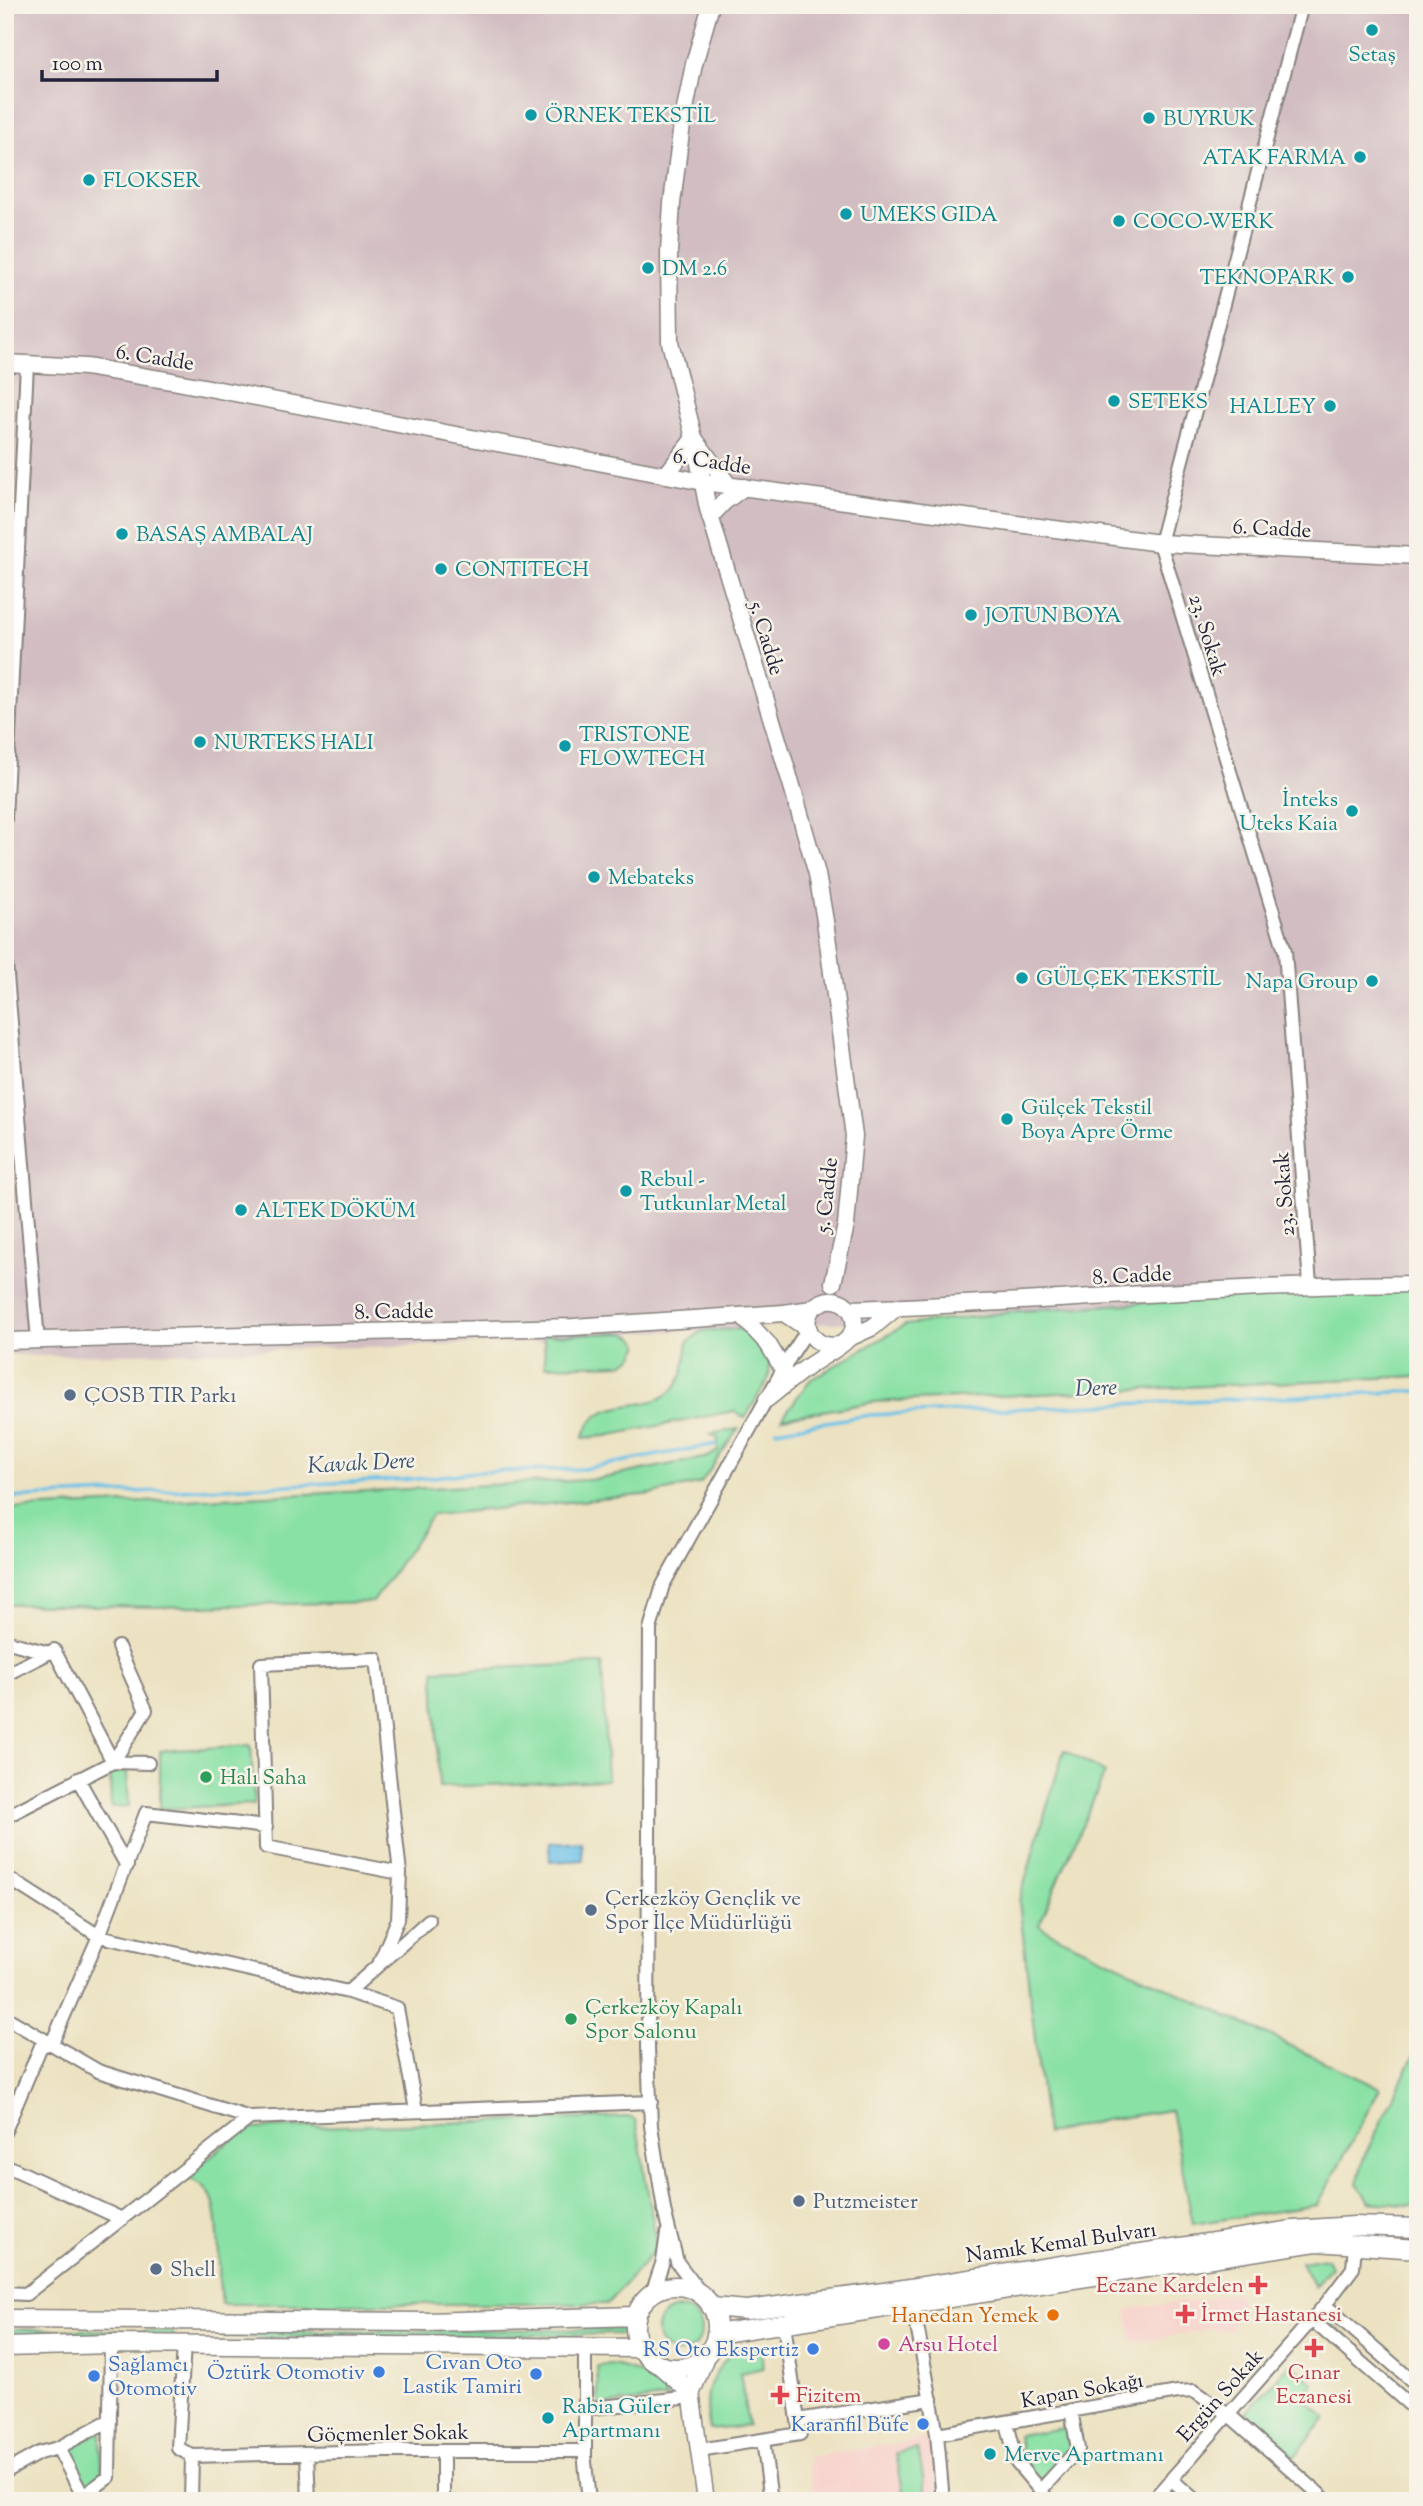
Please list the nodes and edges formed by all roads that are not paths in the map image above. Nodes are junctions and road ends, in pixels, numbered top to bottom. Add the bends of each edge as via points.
1 (711, 5) edge
2 (1302, 5) edge
3 (5, 363) edge
4 (27, 364) junction
5 (694, 438) junction
6 (666, 475) junction
7 (703, 482) junction
8 (737, 487) junction
9 (710, 517) junction
10 (1160, 543) junction
11 (1418, 556) edge
12 (5, 819) edge
13 (5, 952) edge
14 (833, 1283) junction
15 (1310, 1284) junction
16 (1418, 1284) edge
17 (844, 1305) junction
18 (815, 1306) junction
19 (897, 1307) junction
20 (784, 1313) junction
21 (742, 1316) junction
22 (808, 1329) junction
23 (5, 1340) edge
24 (38, 1341) junction
25 (844, 1342) junction
26 (783, 1369) junction
27 (767, 1399) junction
28 (5, 1641) edge
29 (118, 1647) dead end
30 (49, 1653) junction
31 (5, 1675) edge
32 (113, 1762) junction
33 (148, 1763) dead end
34 (78, 1779) junction
35 (5, 1817) edge
36 (265, 1827) junction
37 (127, 1866) junction
38 (400, 1873) junction
39 (5, 1875) edge
40 (429, 1920) dead end
41 (99, 1936) junction
42 (379, 1965) junction
43 (348, 1992) junction
44 (5, 2017) edge
45 (52, 2043) junction
46 (651, 2102) junction
47 (416, 2110) junction
48 (250, 2118) junction
49 (5, 2131) edge
50 (5, 2165) edge
51 (121, 2219) junction
52 (667, 2226) junction
53 (1354, 2226) junction
54 (1418, 2228) edge
55 (1355, 2245) junction
56 (1418, 2249) edge
57 (5, 2293) edge
58 (652, 2294) junction
59 (707, 2301) junction
60 (914, 2304) junction
61 (1325, 2305) junction
62 (636, 2315) junction
63 (5, 2319) edge
64 (184, 2320) junction
65 (216, 2320) junction
66 (1312, 2321) junction
67 (784, 2324) junction
68 (716, 2334) junction
69 (111, 2344) junction
70 (184, 2344) junction
71 (216, 2344) junction
72 (5, 2347) edge
73 (585, 2348) junction
74 (641, 2348) junction
75 (705, 2356) junction
76 (659, 2364) junction
77 (1418, 2386) edge
78 (691, 2394) junction
79 (931, 2399) junction
80 (584, 2409) junction
81 (1071, 2410) junction
82 (1418, 2412) edge
83 (1228, 2414) junction
84 (110, 2420) junction
85 (798, 2420) junction
86 (1007, 2423) junction
87 (937, 2434) junction
88 (763, 2440) junction
89 (58, 2448) junction
90 (443, 2451) junction
91 (585, 2451) junction
92 (699, 2451) junction
93 (307, 2453) junction
94 (192, 2456) junction
95 (5, 2472) edge
96 (1171, 2479) junction
97 (1045, 2496) edge
98 (84, 2498) edge
99 (191, 2501) edge
100 (309, 2501) edge
101 (443, 2501) edge
102 (589, 2501) edge
103 (706, 2501) edge
104 (771, 2501) edge
105 (943, 2501) edge
106 (1153, 2501) edge
107 (1196, 2501) edge
108 (1326, 2501) edge

1 - 5 street, 5. Cadde via 682,124 668,251 670,342
2 - 10 street
3 - 4 street, 6. Cadde
4 - 6 street, 6. Cadde via 86,367 172,381
4 - 12 street
5 - 6 street
5 - 7 street, 5. Cadde
5 - 8 street
6 - 7 street, 6. Cadde
7 - 8 street, 6. Cadde
7 - 9 street, 5. Cadde
8 - 9 street
8 - 10 street, 6. Cadde
9 - 14 street, 5. Cadde via 794,793 825,921 854,1136 846,1225
10 - 11 street, 6. Cadde
10 - 15 street, 23. Sokak via 1285,951
13 - 24 street
14 - 17 street
14 - 18 street
15 - 16 street, 8. Cadde
15 - 19 street, 8. Cadde
17 - 18 street via 824,1301
17 - 19 street, 8. Cadde
17 - 25 street via 854,1327
18 - 20 street, 8. Cadde
18 - 22 street
19 - 25 street
20 - 21 street, 8. Cadde
20 - 22 street
21 - 24 street, 8. Cadde via 573,1327
21 - 26 street
22 - 25 street via 820,1344
22 - 26 street
23 - 24 street, 8. Cadde
25 - 27 street
26 - 27 street
27 - 46 street via 663,1586 650,1629
28 - 30 street
29 - 32 street via 146,1710
30 - 31 street
30 - 32 street via 54,1650
32 - 33 street
32 - 34 street
34 - 35 street
34 - 37 street
36 - 37 street via 146,1813
36 - 38 street via 265,1847
36 - 38 street via 261,1664 376,1659
37 - 41 street
38 - 42 street via 398,1919
39 - 41 street
40 - 42 street
41 - 43 street
41 - 45 street
42 - 43 street
43 - 47 street via 397,2008
44 - 45 street
45 - 48 street via 98,2071
45 - 49 street via 41,2046
46 - 47 street
46 - 52 street
47 - 48 street
48 - 51 street
50 - 51 street
51 - 57 street via 26,2294
52 - 58 street via 663,2261
52 - 59 street via 677,2262
53 - 54 main road, Namık Kemal Bulvarı
53 - 55 main road
53 - 59 main road, Namık Kemal Bulvarı via 1293,2230 792,2304 747,2309
55 - 56 main road, Namık Kemal Bulvarı
55 - 60 main road, Namık Kemal Bulvarı via 1316,2242
55 - 61 street, Ergün Sokak via 1353,2268
58 - 59 main road via 678,2286
58 - 62 main road
59 - 68 main road via 716,2320
60 - 67 main road, Namık Kemal Bulvarı
60 - 79 street
61 - 66 street, Ergün Sokak
61 - 77 street
62 - 65 main road via 426,2322
62 - 74 main road
63 - 64 main road
64 - 65 main road
64 - 70 main road
65 - 71 main road
66 - 82 street
66 - 83 street, Ergün Sokak
67 - 68 main road, Namık Kemal Bulvarı
67 - 85 street
68 - 75 main road
69 - 70 main road
69 - 72 main road
69 - 84 street
70 - 71 main road
70 - 94 street via 178,2448
71 - 73 main road
73 - 74 main road
73 - 80 street
74 - 76 main road
75 - 76 main road via 683,2367
75 - 78 main road
76 - 78 main road
78 - 80 street
78 - 92 street
79 - 85 street
79 - 87 street
80 - 91 street
81 - 83 street, Kapan Sokağı via 1194,2391
81 - 86 street, Kapan Sokağı
81 - 97 street via 1078,2449
83 - 96 street, Ergün Sokak
83 - 108 street, Kapan Sokağı
84 - 89 street
84 - 98 street via 109,2477
85 - 88 street via 800,2434
86 - 87 street, Kapan Sokağı
86 - 97 street via 1017,2463
87 - 105 street
88 - 92 street
88 - 104 street
89 - 95 street
89 - 98 street
90 - 91 street, Göçmenler Sokak
90 - 93 street, Göçmenler Sokak
90 - 101 street
91 - 102 street
92 - 103 street
93 - 94 street, Göçmenler Sokak
93 - 100 street
94 - 99 street
96 - 106 street, Ergün Sokak
96 - 107 street

